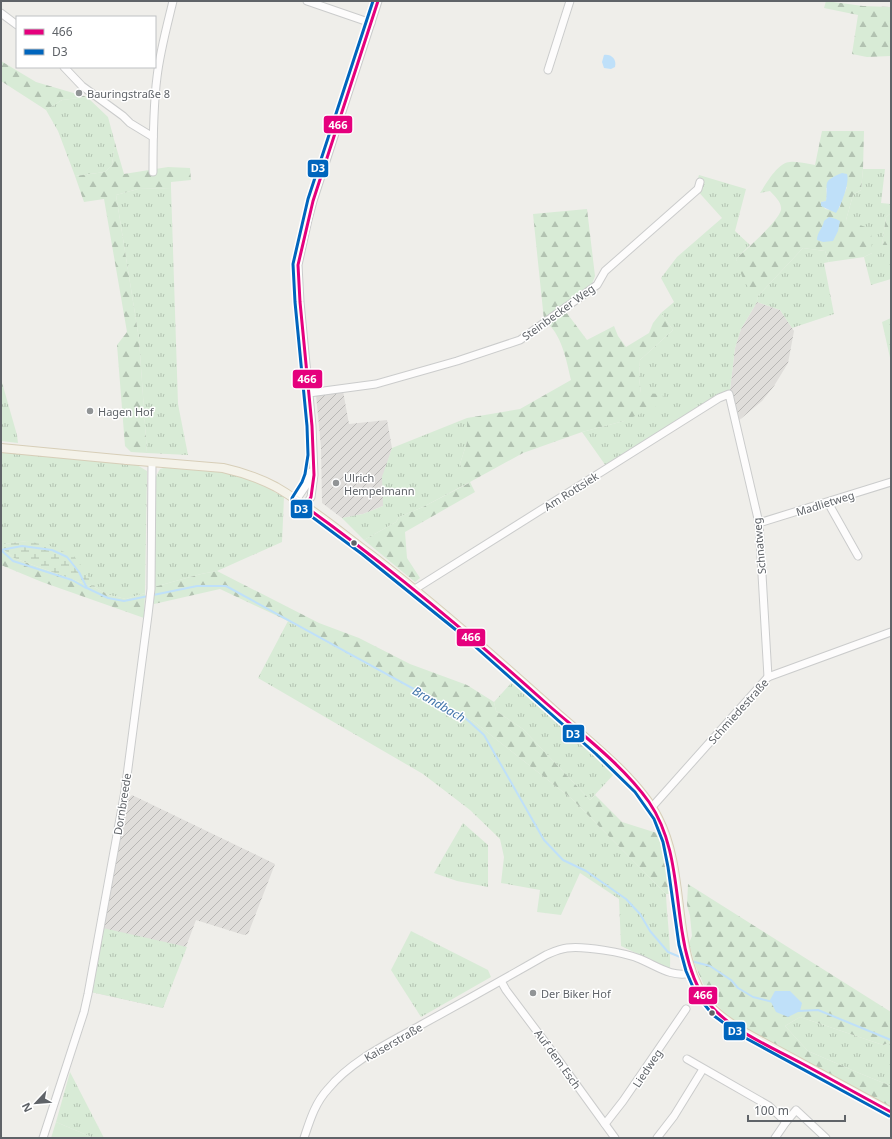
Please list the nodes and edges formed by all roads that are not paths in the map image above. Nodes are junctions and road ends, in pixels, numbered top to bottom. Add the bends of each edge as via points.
1 (173, 1) edge
2 (307, 1) edge
3 (378, 1) edge
4 (570, 1) edge
5 (1, 13) edge
6 (371, 23) junction
7 (16, 24) edge
8 (71, 70) edge
9 (548, 70) dead end
10 (153, 137) junction
11 (153, 172) dead end
12 (700, 182) dead end
13 (309, 393) junction
14 (729, 394) joint
15 (1, 448) edge
16 (313, 456) junction
17 (152, 462) junction
18 (891, 482) edge
19 (296, 500) junction
20 (829, 502) junction
21 (305, 507) junction
22 (759, 523) junction
23 (858, 556) dead end
24 (414, 589) junction
25 (891, 632) edge
26 (768, 677) junction
27 (652, 807) junction
28 (690, 970) junction
29 (501, 981) junction
30 (686, 1009) dead end
31 (687, 1059) dead end
32 (703, 1069) junction
33 (891, 1112) edge
34 (786, 1122) junction
35 (605, 1124) junction
36 (43, 1138) edge
37 (304, 1138) edge
38 (615, 1138) edge
39 (657, 1138) edge
40 (775, 1138) edge
41 (826, 1138) edge

1 - 10 street via 157,75
2 - 6 street
3 - 6 street
4 - 9 street
5 - 7 street
6 - 13 street via 311,207 298,265
8 - 10 street via 82,86 130,123
10 - 11 street
12 - 13 street, Steinbecker Weg via 698,189 605,271 597,285 520,340 376,384
13 - 16 street
14 - 22 street, Schnatweg
14 - 24 street, Am Rottsiek
15 - 17 main road
16 - 19 street via 307,484
16 - 21 street via 311,496
17 - 19 main road via 237,471 260,479
17 - 36 street, Dornbreede via 150,592 125,791 84,1012
18 - 20 street, Madlietweg
19 - 21 main road
20 - 22 street, Madlietweg
20 - 23 street
21 - 24 main road
22 - 26 street, Schnatweg
24 - 27 main road via 480,643 629,778
25 - 26 street, Schmiedestraße
26 - 27 street, Schmiedestraße
27 - 28 main road via 670,849
28 - 29 street, Kaiserstraße via 678,975 639,958 611,951 568,948 556,950
28 - 33 main road via 711,1006 731,1024
29 - 35 street, Auf dem Esch
29 - 37 street, Kaiserstraße via 394,1040 346,1072 320,1099
30 - 35 street, Liedweg
31 - 32 street
32 - 34 street via 764,1103
32 - 39 street
34 - 40 street
34 - 41 street via 796,1110
35 - 38 street, Auf dem Esch

